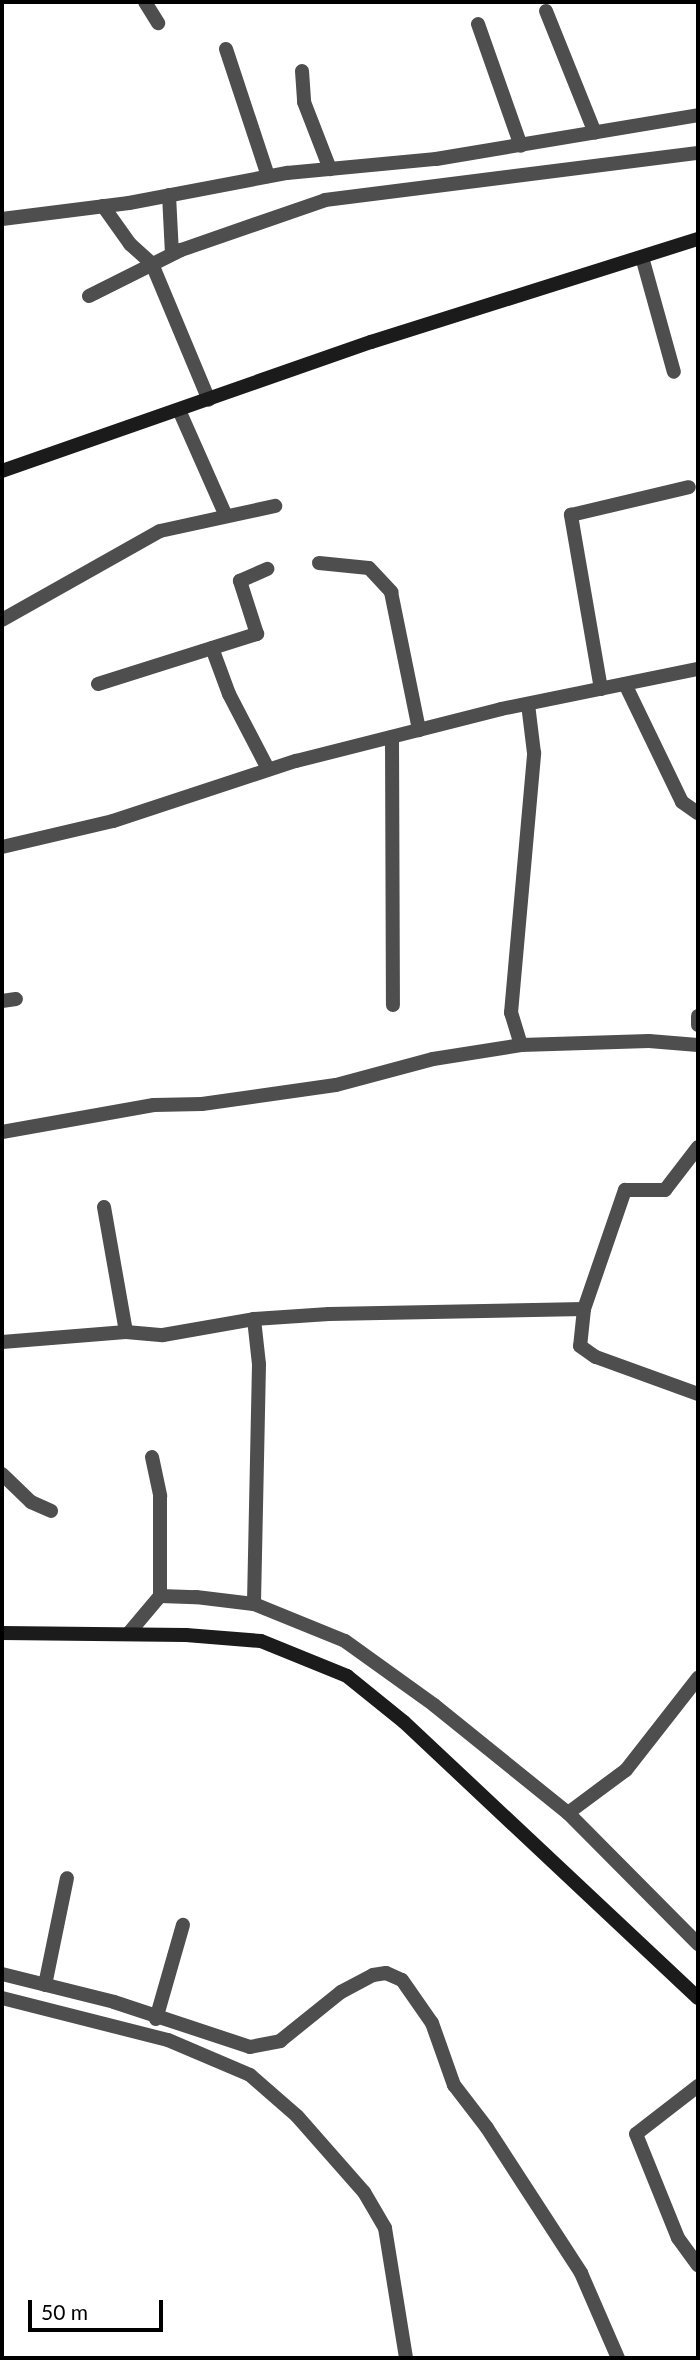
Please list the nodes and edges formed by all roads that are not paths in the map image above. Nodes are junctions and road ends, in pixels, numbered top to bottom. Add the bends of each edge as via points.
1 (145, 2) edge
2 (546, 11) dead end
3 (158, 23) dead end
4 (478, 24) dead end
5 (226, 49) dead end
6 (302, 71) dead end
7 (698, 115) edge
8 (595, 133) junction
9 (521, 146) junction
10 (698, 153) edge
11 (330, 169) junction
12 (268, 176) junction
13 (169, 195) junction
14 (103, 206) junction
15 (2, 219) edge
16 (698, 239) edge
17 (172, 254) junction
18 (642, 257) junction
19 (152, 264) junction
20 (89, 296) dead end
21 (674, 372) dead end
22 (209, 400) junction
23 (179, 410) junction
24 (2, 471) edge
25 (689, 487) dead end
26 (275, 506) dead end
27 (226, 516) junction
28 (319, 563) dead end
29 (267, 569) dead end
30 (2, 620) edge
31 (212, 648) junction
32 (698, 669) edge
33 (98, 684) dead end
34 (625, 684) junction
35 (601, 689) junction
36 (527, 704) junction
37 (419, 730) junction
38 (391, 737) junction
39 (268, 769) junction
40 (698, 813) edge
41 (2, 847) edge
42 (393, 1005) dead end
43 (698, 1016) edge
44 (698, 1025) edge
45 (521, 1045) junction
46 (698, 1045) edge
47 (2, 1132) edge
48 (698, 1147) edge
49 (104, 1207) dead end
50 (584, 1309) junction
51 (254, 1319) junction
52 (126, 1332) junction
53 (2, 1342) edge
54 (698, 1394) edge
55 (152, 1457) dead end
56 (2, 1474) edge
57 (51, 1511) dead end
58 (160, 1596) junction
59 (254, 1604) junction
60 (2, 1633) edge
61 (128, 1634) junction
62 (698, 1678) edge
63 (568, 1812) junction
64 (67, 1878) dead end
65 (183, 1925) dead end
66 (698, 1944) edge
67 (2, 1973) edge
68 (45, 1985) junction
69 (2, 1998) edge
70 (698, 1998) edge
71 (156, 2019) junction
72 (698, 2086) edge
73 (698, 2266) edge
74 (406, 2358) edge
75 (618, 2358) edge

1 - 3 street
2 - 8 street
4 - 9 street
5 - 12 street
6 - 11 street via 304,102
7 - 8 street
8 - 9 street
9 - 11 street
10 - 17 street via 325,200
11 - 12 street
12 - 13 street
13 - 14 street
13 - 17 street
14 - 15 street
14 - 19 street via 130,244
16 - 18 street
17 - 19 street
18 - 21 street
18 - 22 street
19 - 20 street
19 - 22 street
22 - 23 street
23 - 24 street
23 - 27 street
25 - 35 street via 571,514
26 - 27 street
27 - 30 street via 160,531
28 - 37 street via 369,568 391,592
29 - 31 street via 240,581 257,634
31 - 33 street
31 - 39 street via 229,694
32 - 34 street
34 - 35 street
34 - 40 street via 682,802
35 - 36 street
36 - 37 street
36 - 45 street via 534,753 511,1013
37 - 38 street
38 - 39 street
38 - 42 street
39 - 41 street via 113,821
43 - 44 street
45 - 46 street via 649,1041
45 - 47 street via 433,1059 337,1085 202,1104 154,1105
48 - 50 street via 665,1190 625,1190
49 - 52 street
50 - 51 street
50 - 54 street via 580,1346 596,1357
51 - 52 street via 163,1335
51 - 59 street via 259,1364
52 - 53 street
55 - 58 street via 160,1496
56 - 57 street via 31,1502
58 - 59 street via 226,1598
58 - 61 street
59 - 63 street via 345,1641
60 - 61 street
61 - 70 street via 261,1641 347,1676 404,1722
62 - 63 street via 626,1770
63 - 66 street
64 - 68 street
65 - 71 street
67 - 68 street
68 - 71 street via 114,2002
69 - 74 street via 168,2040 250,2075 297,2116 364,2192 385,2228
71 - 75 street via 250,2047 280,2041 341,1992 373,1975 386,1973 402,1980 432,2023 454,2085 581,2273
72 - 73 street via 636,2134 678,2238

